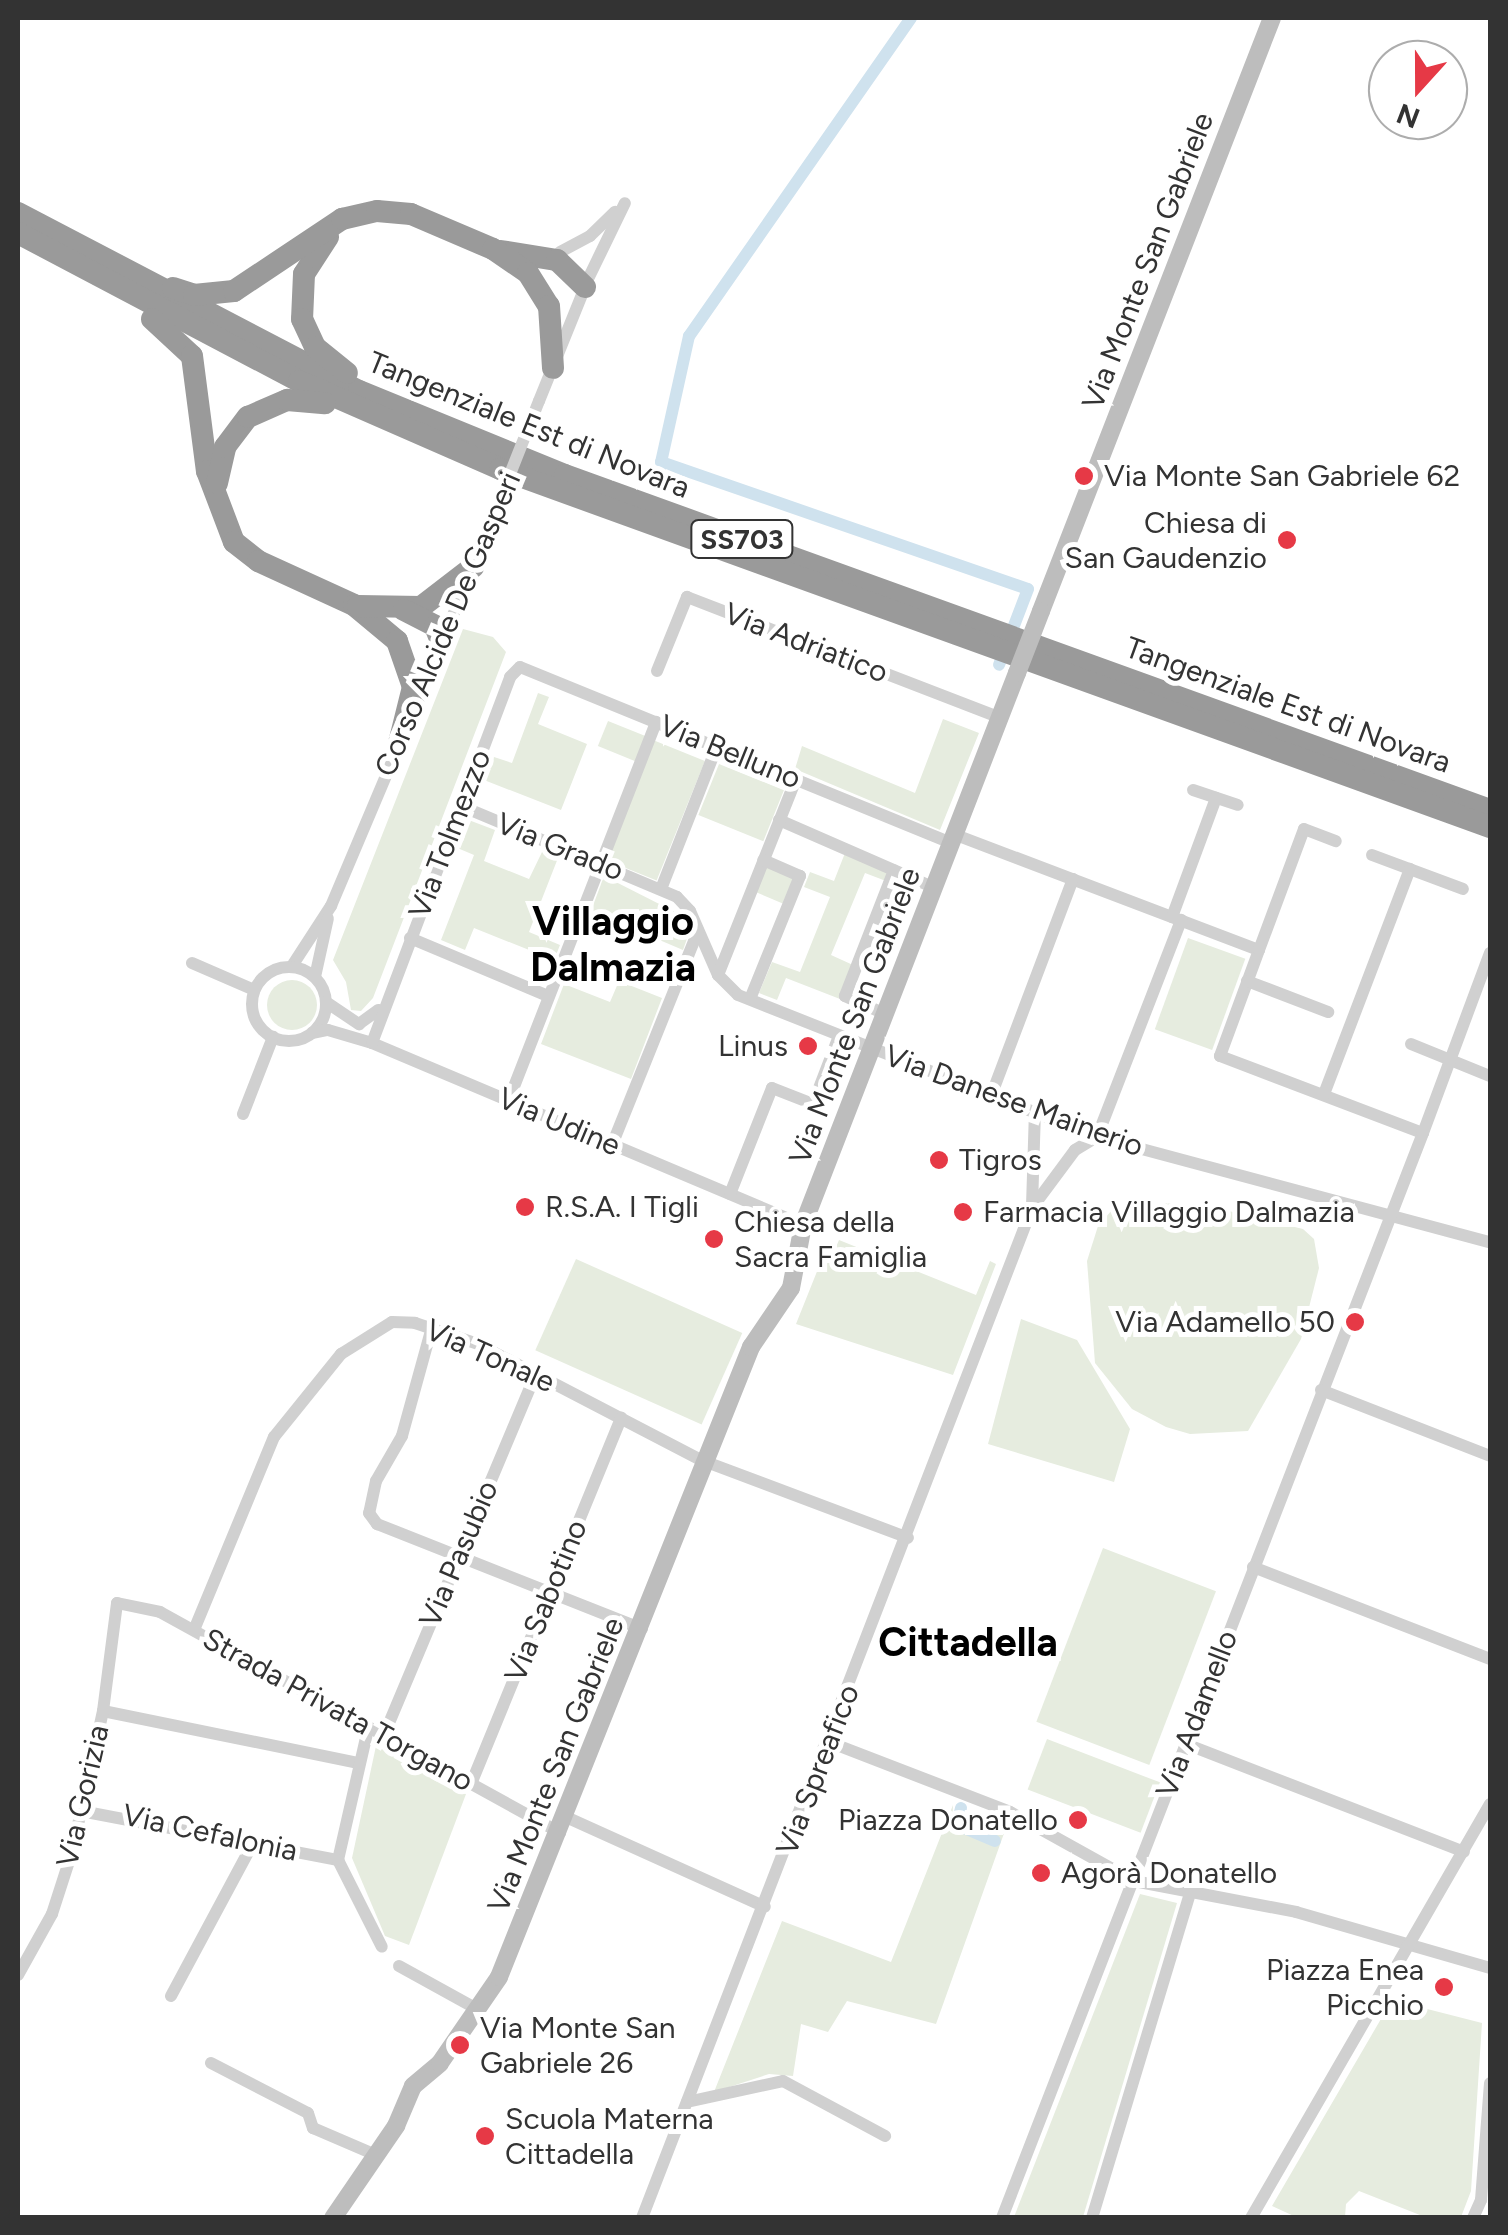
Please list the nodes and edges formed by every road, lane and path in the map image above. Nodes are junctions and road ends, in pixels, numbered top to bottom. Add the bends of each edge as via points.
1 (1272, 18) edge
2 (18, 202) edge
3 (18, 213) edge
4 (364, 213) junction
5 (18, 233) edge
6 (18, 244) edge
7 (492, 249) junction
8 (560, 252) dead end
9 (587, 282) junction
10 (552, 368) junction
11 (503, 460) junction
12 (216, 507) junction
13 (472, 567) junction
14 (354, 605) junction
15 (404, 610) junction
16 (442, 644) junction
17 (658, 672) dead end
18 (510, 677) joint
19 (1000, 718) junction
20 (656, 722) junction
21 (717, 746) junction
22 (398, 747) junction
23 (796, 779) junction
24 (1193, 790) dead end
25 (1216, 798) junction
26 (1238, 805) dead end
27 (461, 806) junction
28 (1490, 810) edge
29 (779, 820) junction
30 (1490, 827) edge
31 (954, 839) junction
32 (1336, 842) dead end
33 (1372, 854) dead end
34 (764, 860) junction
35 (598, 862) junction
36 (1410, 869) junction
37 (894, 870) junction
38 (1074, 879) junction
39 (935, 888) junction
40 (662, 889) junction
41 (1463, 890) dead end
42 (331, 906) junction
43 (1176, 919) junction
44 (698, 931) junction
45 (410, 938) junction
46 (1258, 950) junction
47 (1490, 953) edge
48 (192, 963) dead end
49 (292, 966) junction
50 (718, 975) junction
51 (315, 977) junction
52 (1247, 981) junction
53 (254, 990) junction
54 (389, 990) junction
55 (548, 996) junction
56 (750, 1000) junction
57 (326, 1002) junction
58 (1328, 1012) dead end
59 (885, 1014) junction
60 (312, 1033) junction
61 (839, 1036) junction
62 (273, 1037) junction
63 (372, 1043) junction
64 (1411, 1044) dead end
65 (871, 1050) junction
66 (1450, 1060) junction
67 (1490, 1076) edge
68 (1324, 1094) junction
69 (991, 1096) junction
70 (508, 1102) junction
71 (1035, 1113) junction
72 (243, 1114) dead end
73 (1422, 1133) junction
74 (1096, 1137) junction
75 (612, 1144) junction
76 (730, 1194) junction
77 (1032, 1208) junction
78 (1390, 1211) junction
79 (803, 1225) junction
80 (1490, 1242) edge
81 (432, 1327) junction
82 (536, 1374) junction
83 (1321, 1390) junction
84 (621, 1418) junction
85 (1490, 1456) edge
86 (707, 1462) junction
87 (908, 1538) junction
88 (458, 1556) junction
89 (1254, 1568) junction
90 (550, 1592) junction
91 (113, 1606) joint
92 (642, 1629) junction
93 (194, 1630) junction
94 (1490, 1660) edge
95 (103, 1711) junction
96 (368, 1729) junction
97 (384, 1735) junction
98 (829, 1742) junction
99 (1186, 1744) junction
100 (359, 1763) junction
101 (472, 1784) junction
102 (1490, 1804) edge
103 (81, 1811) junction
104 (563, 1825) junction
105 (253, 1843) junction
106 (1464, 1852) junction
107 (338, 1860) junction
108 (1134, 1881) junction
109 (1191, 1891) junction
110 (764, 1907) junction
111 (382, 1948) dead end
112 (1411, 1949) junction
113 (399, 1966) dead end
114 (1490, 1968) edge
115 (18, 1975) edge
116 (171, 1996) dead end
117 (477, 2009) junction
118 (211, 2063) dead end
119 (1490, 2083) edge
120 (687, 2102) junction
121 (885, 2136) dead end
122 (376, 2155) junction
123 (1254, 2217) edge
124 (334, 2218) edge
125 (642, 2218) edge
126 (1002, 2218) edge
127 (1092, 2218) edge
128 (1473, 2218) edge

1 - 19 street, Via Monte San Gabriele, bridge
2 - 4 highway via 182,292 208,296 246,285 324,230
3 - 11 highway, Tangenziale Est di Novara / SS703 via 222,325
4 - 7 highway via 411,214
4 - 11 highway, SS703 via 331,233 304,274 302,319 315,346 337,368
5 - 11 highway, Tangenziale Est di Novara / SS703 via 299,382
6 - 12 highway via 146,315 184,346 196,370
7 - 9 highway via 557,260
7 - 10 highway via 528,273 549,306
8 - 9 street, Corso Alcide De Gasperi via 590,236 624,203
9 - 10 street, Corso Alcide De Gasperi
10 - 13 street, Corso Alcide De Gasperi, bridge
11 - 12 highway, SS703 via 432,450 316,400 287,400 260,408 233,433 220,461
11 - 28 highway, Tangenziale Est di Novara / SS703
11 - 30 highway, Tangenziale Est di Novara / SS703
12 - 14 highway via 242,551
13 - 15 highway via 439,596
13 - 16 street, Corso Alcide De Gasperi
14 - 15 highway
14 - 22 highway via 389,631 410,669 414,687
15 - 16 highway via 435,626
16 - 22 street, Corso Alcide De Gasperi
17 - 19 street, Via Adriatico via 686,597
18 - 20 street, Via Belluno via 528,668
18 - 27 street, Via Tolmezzo
19 - 31 street, Via Monte San Gabriele
20 - 21 street, Via Belluno
20 - 35 street
21 - 23 street, Via Belluno
21 - 40 street
22 - 42 street, Corso Alcide De Gasperi
23 - 29 street
23 - 31 street, Via Belluno
24 - 25 street
25 - 26 street
25 - 43 street
27 - 35 street, Via Grado
27 - 45 street, Via Tolmezzo
29 - 34 street
29 - 37 street
31 - 38 street, Via Belluno
31 - 39 street, Via Monte San Gabriele
32 - 46 street via 1304,829
33 - 36 street
34 - 50 street
34 - 56 street via 800,876
35 - 40 street, Via Grado
35 - 55 street
36 - 41 street
36 - 68 street
37 - 39 street
37 - 59 street via 845,996
38 - 43 street, Via Belluno
38 - 69 street
39 - 59 street, Via Monte San Gabriele
40 - 44 street, Via Grado via 690,911
42 - 49 street, Corso Alcide De Gasperi
42 - 51 street, Corso Alcide De Gasperi
43 - 46 street, Via Belluno
43 - 74 street
44 - 50 street, Via Grado
44 - 75 street
45 - 54 street, Via Tolmezzo
45 - 55 street
46 - 52 street
47 - 66 street, Via Adamello
48 - 53 street
49 - 51 street
49 - 53 street via 269,972
50 - 56 street, Via Danese Mainerio
51 - 57 street
52 - 58 street
52 - 68 street via 1220,1056
53 - 62 street via 257,1022
54 - 57 street, Via Tolmezzo via 365,1024
54 - 63 street, Via Tolmezzo
55 - 70 street
56 - 61 street, Via Danese Mainerio
57 - 60 street
59 - 65 street, Via Monte San Gabriele
60 - 62 street via 293,1041
60 - 63 street, Via Udine via 328,1030
61 - 65 street, Via Danese Mainerio
61 - 76 street via 812,1104 772,1088
62 - 72 street
63 - 70 street, Via Udine
64 - 66 street
65 - 69 street, Via Danese Mainerio
65 - 79 street, Via Monte San Gabriele
66 - 67 street
66 - 73 street, Via Adamello
68 - 73 street
69 - 71 street, Via Danese Mainerio
70 - 75 street, Via Udine
71 - 74 street, Via Danese Mainerio
71 - 77 street, Via Spreafico
73 - 78 street, Via Adamello
74 - 77 street, Via Spreafico via 1075,1150
74 - 78 street, Via Danese Mainerio
75 - 76 street, Via Udine
76 - 79 street, Via Udine
77 - 87 street, Via Spreafico
78 - 80 street, Via Danese Mainerio
78 - 83 street, Via Adamello
79 - 86 street, Via Monte San Gabriele via 792,1288 751,1348
81 - 82 street, Via Tonale
81 - 88 street via 402,1436 368,1504 377,1524
81 - 93 street, Via Tonale via 392,1322 374,1328 304,1392 258,1468
82 - 84 street, Via Tonale
82 - 88 street, Via Pasubio
83 - 85 street
83 - 89 street, Via Adamello
84 - 86 street, Via Tonale
84 - 90 street, Via Sabotino
86 - 87 street, Via Tonale
86 - 92 street, Via Monte San Gabriele
87 - 98 street, Via Spreafico
88 - 90 street
88 - 97 street, Via Pasubio
89 - 94 street
89 - 99 street, Via Adamello
90 - 92 street
90 - 101 street, Via Sabotino
91 - 93 street, Strada Privata Torgano via 146,1605
91 - 95 street, Via Gorizia
92 - 104 street, Via Monte San Gabriele
93 - 96 street, Strada Privata Torgano
95 - 100 street
95 - 103 street, Via Gorizia
96 - 97 street, Strada Privata Torgano
96 - 100 street, Via Cefalonia
97 - 101 street, Strada Privata Torgano
98 - 108 street via 1010,1812
98 - 110 street, Via Spreafico
99 - 106 street
99 - 108 street, Via Adamello
100 - 107 street, Via Cefalonia
101 - 104 street, Strada Privata Torgano
102 - 106 street
103 - 105 street, Via Cefalonia
103 - 115 street, Via Gorizia via 52,1914
104 - 110 street, Strada Privata Torgano
104 - 117 street, Via Monte San Gabriele via 499,1977
105 - 107 street, Via Cefalonia
105 - 116 street
106 - 112 street
107 - 111 street, Via Cefalonia
108 - 109 street
108 - 126 street, Via Adamello
109 - 112 street via 1296,1912
109 - 127 street
110 - 120 street, Via Spreafico
112 - 114 street
112 - 123 street
113 - 117 street
117 - 122 street, Via Monte San Gabriele via 440,2063 414,2086
118 - 122 street via 308,2113 313,2128
119 - 128 street via 1481,2200
120 - 121 street via 783,2080
120 - 125 street, Via Spreafico
122 - 124 street, Via Monte San Gabriele

